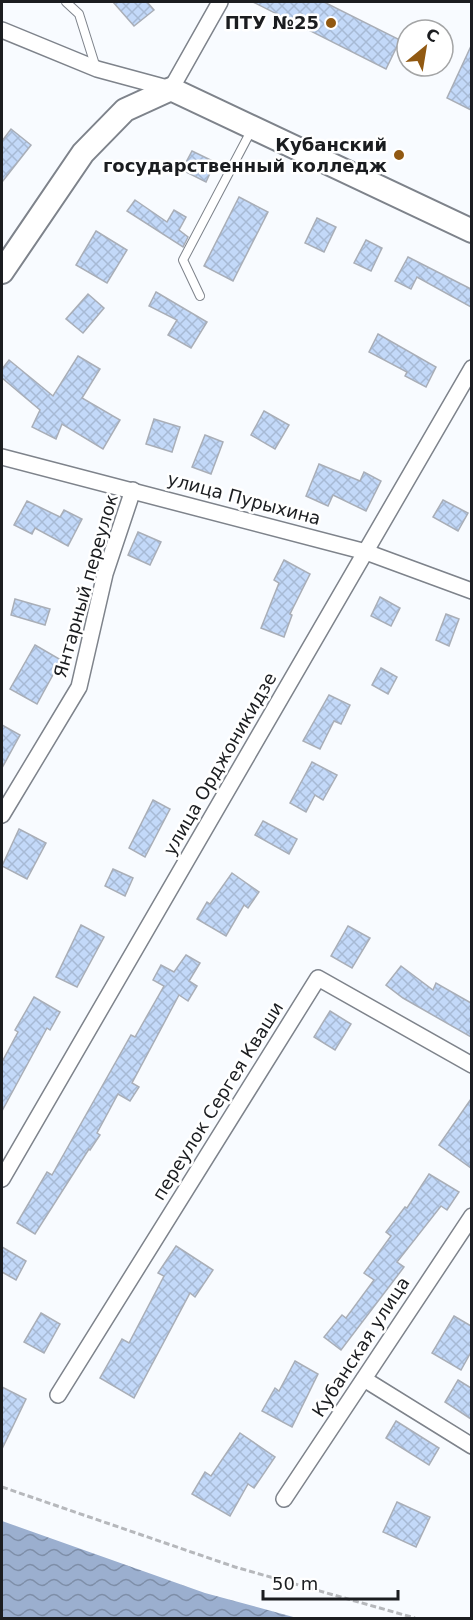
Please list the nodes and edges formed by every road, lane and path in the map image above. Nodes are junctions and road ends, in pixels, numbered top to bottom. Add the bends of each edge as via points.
1 (66, 2) edge
2 (220, 2) edge
3 (2, 30) edge
4 (97, 69) junction
5 (171, 89) junction
6 (253, 128) junction
7 (471, 231) edge
8 (2, 272) edge
9 (200, 296) dead end
10 (471, 368) edge
11 (2, 457) edge
12 (133, 490) junction
13 (366, 552) junction
14 (471, 591) edge
15 (2, 815) edge
16 (471, 1065) edge
17 (2, 1179) edge
18 (471, 1216) edge
19 (364, 1379) junction
20 (58, 1395) dead end
21 (471, 1446) edge
22 (2, 1487) edge
23 (284, 1499) dead end
24 (415, 1618) edge

1 - 4 lane via 79,14
2 - 5 street
3 - 4 street
4 - 5 street
5 - 6 street
5 - 8 street via 125,110 83,153
6 - 7 street
6 - 9 lane via 183,260
10 - 13 street, улица Орджоникидзе
11 - 12 street, улица Пурыхина
12 - 13 street, улица Пурыхина
12 - 15 street, Янтарный переулок via 105,574 78,687
13 - 14 street, улица Пурыхина
13 - 17 street, улица Орджоникидзе
16 - 20 street, переулок Сергея Кваши via 318,978
18 - 19 street, Кубанская улица
19 - 21 street
19 - 23 street, Кубанская улица
22 - 24 path via 236,1567

